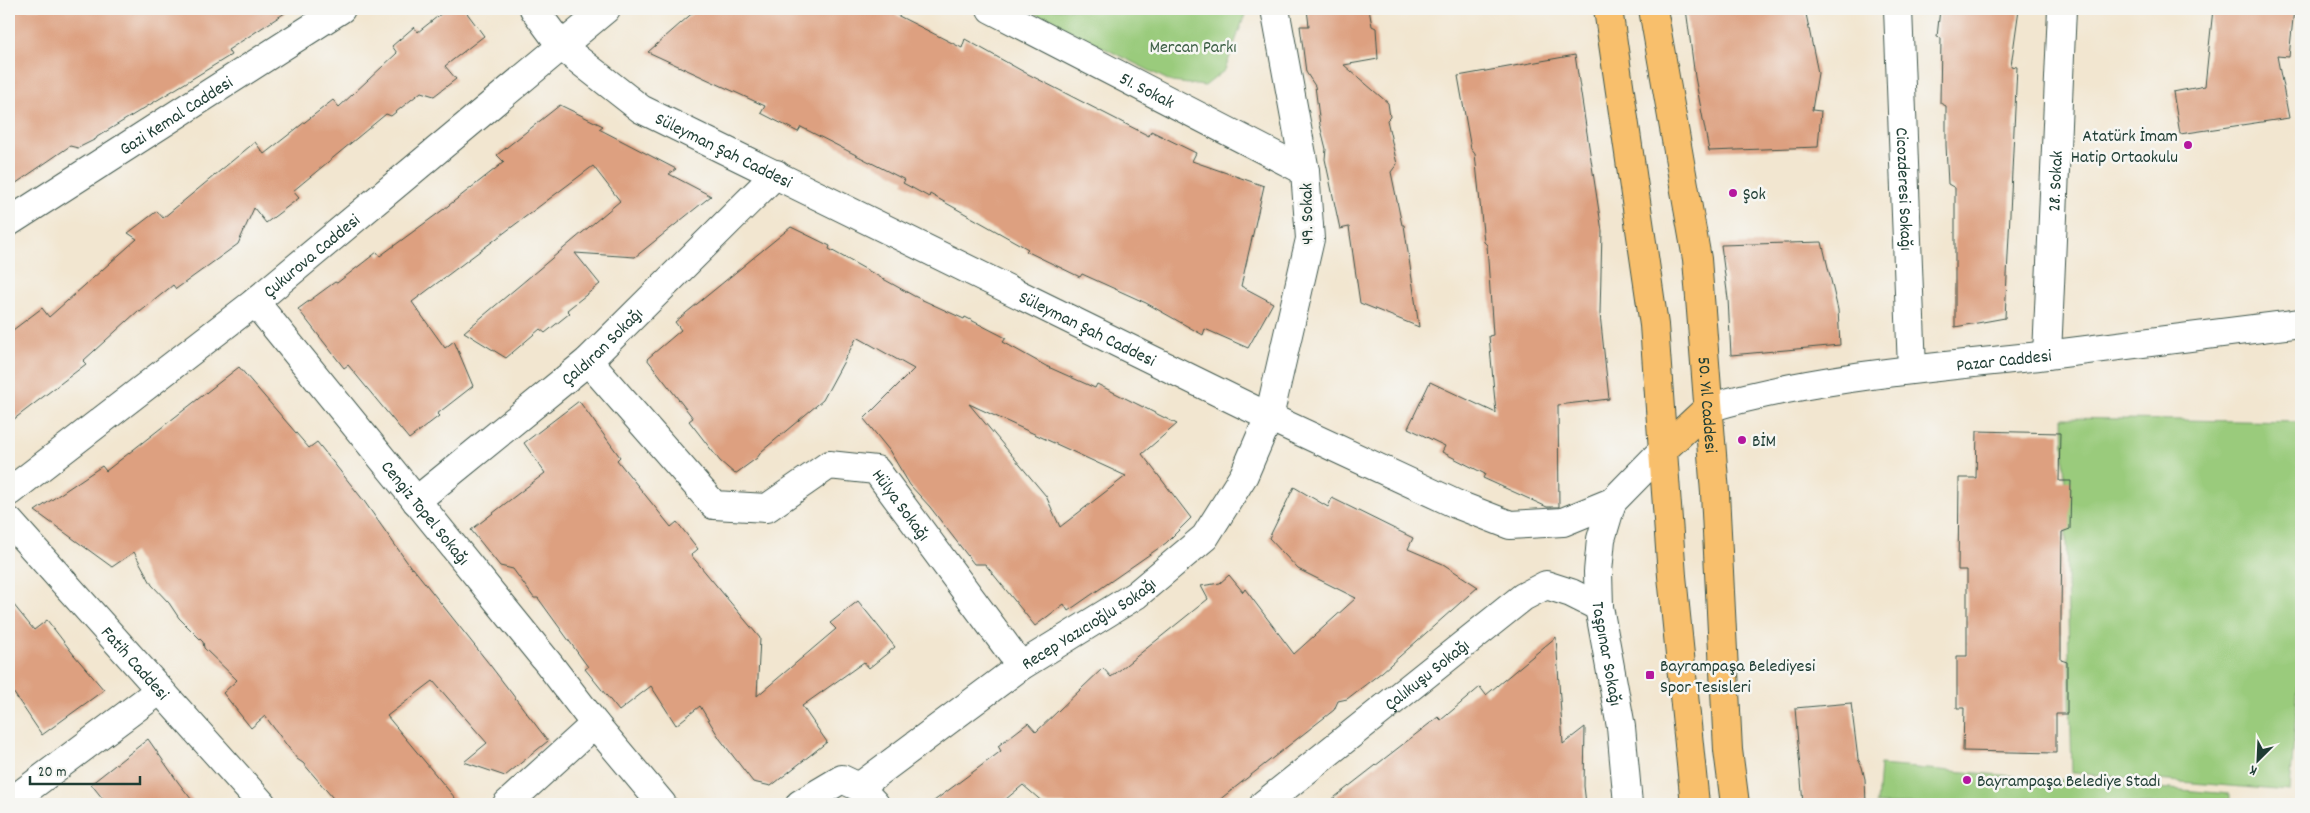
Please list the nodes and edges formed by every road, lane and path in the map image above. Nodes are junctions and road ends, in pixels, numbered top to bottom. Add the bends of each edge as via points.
1 (341, 9) edge
2 (534, 9) edge
3 (606, 9) edge
4 (991, 9) edge
5 (1275, 9) edge
6 (1608, 9) edge
7 (1653, 9) edge
8 (1898, 9) edge
9 (2062, 9) edge
10 (562, 47) junction
11 (1305, 171) junction
12 (776, 174) junction
13 (9, 222) edge
14 (255, 302) junction
15 (2301, 323) edge
16 (2047, 355) junction
17 (588, 361) junction
18 (1912, 369) junction
19 (1708, 408) junction
20 (1269, 417) junction
21 (1663, 450) junction
22 (9, 492) edge
23 (416, 501) junction
24 (1612, 502) junction
25 (9, 521) edge
26 (1599, 607) junction
27 (1021, 666) junction
28 (160, 690) junction
29 (595, 724) junction
30 (867, 795) edge
31 (9, 803) edge
32 (262, 804) edge
33 (506, 804) edge
34 (662, 804) edge
35 (800, 804) edge
36 (1264, 804) edge
37 (1628, 804) edge
38 (1695, 804) edge
39 (1735, 804) edge

1 - 13 street, Gazi Kemal Caddesi
2 - 10 street, Süleyman Şah Caddesi
3 - 10 street, Çukurova Caddesi
4 - 11 street, 51. Sokak
5 - 11 street, 49. Sokak
6 - 21 main road via 1654,325
7 - 19 main road, 50. Yıl Caddesi via 1697,259
8 - 18 street, Cicozderesi Sokağı
9 - 16 street, 28. Sokak
10 - 12 street, Süleyman Şah Caddesi via 641,109
10 - 14 street, Çukurova Caddesi
11 - 20 street, 49. Sokak via 1310,239
12 - 17 street, Çaldıran Sokağı
12 - 20 street, Süleyman Şah Caddesi
14 - 22 street, Çukurova Caddesi
14 - 23 street, Cengiz Topel Sokağı
15 - 16 street, Pazar Caddesi
16 - 18 street, Pazar Caddesi
17 - 23 street, Çaldıran Sokağı
17 - 27 street, Hülya Sokağı via 714,505 767,508 829,466 876,470
18 - 19 street, Pazar Caddesi via 1748,396
19 - 21 main road
19 - 39 main road, 50. Yıl Caddesi via 1728,750
20 - 24 street, Süleyman Şah Caddesi via 1456,504 1510,525 1563,522
20 - 27 street, Recep Yazıcıoğlu Sokağı via 1244,475 1206,537 1136,595
21 - 24 street, Süleyman Şah Caddesi
21 - 38 main road
23 - 29 street, Cengiz Topel Sokağı
24 - 26 street, Taşpınar Sokağı via 1601,539
25 - 28 street, Fatih Caddesi
26 - 36 street, Çalıkuşu Sokağı via 1546,585 1522,596
26 - 37 street, Taşpınar Sokağı via 1621,727
27 - 30 street, Recep Yazıcıoğlu Sokağı
28 - 31 street
28 - 32 street, Fatih Caddesi
29 - 33 street
29 - 34 street, Cengiz Topel Sokağı
30 - 35 street via 842,779

